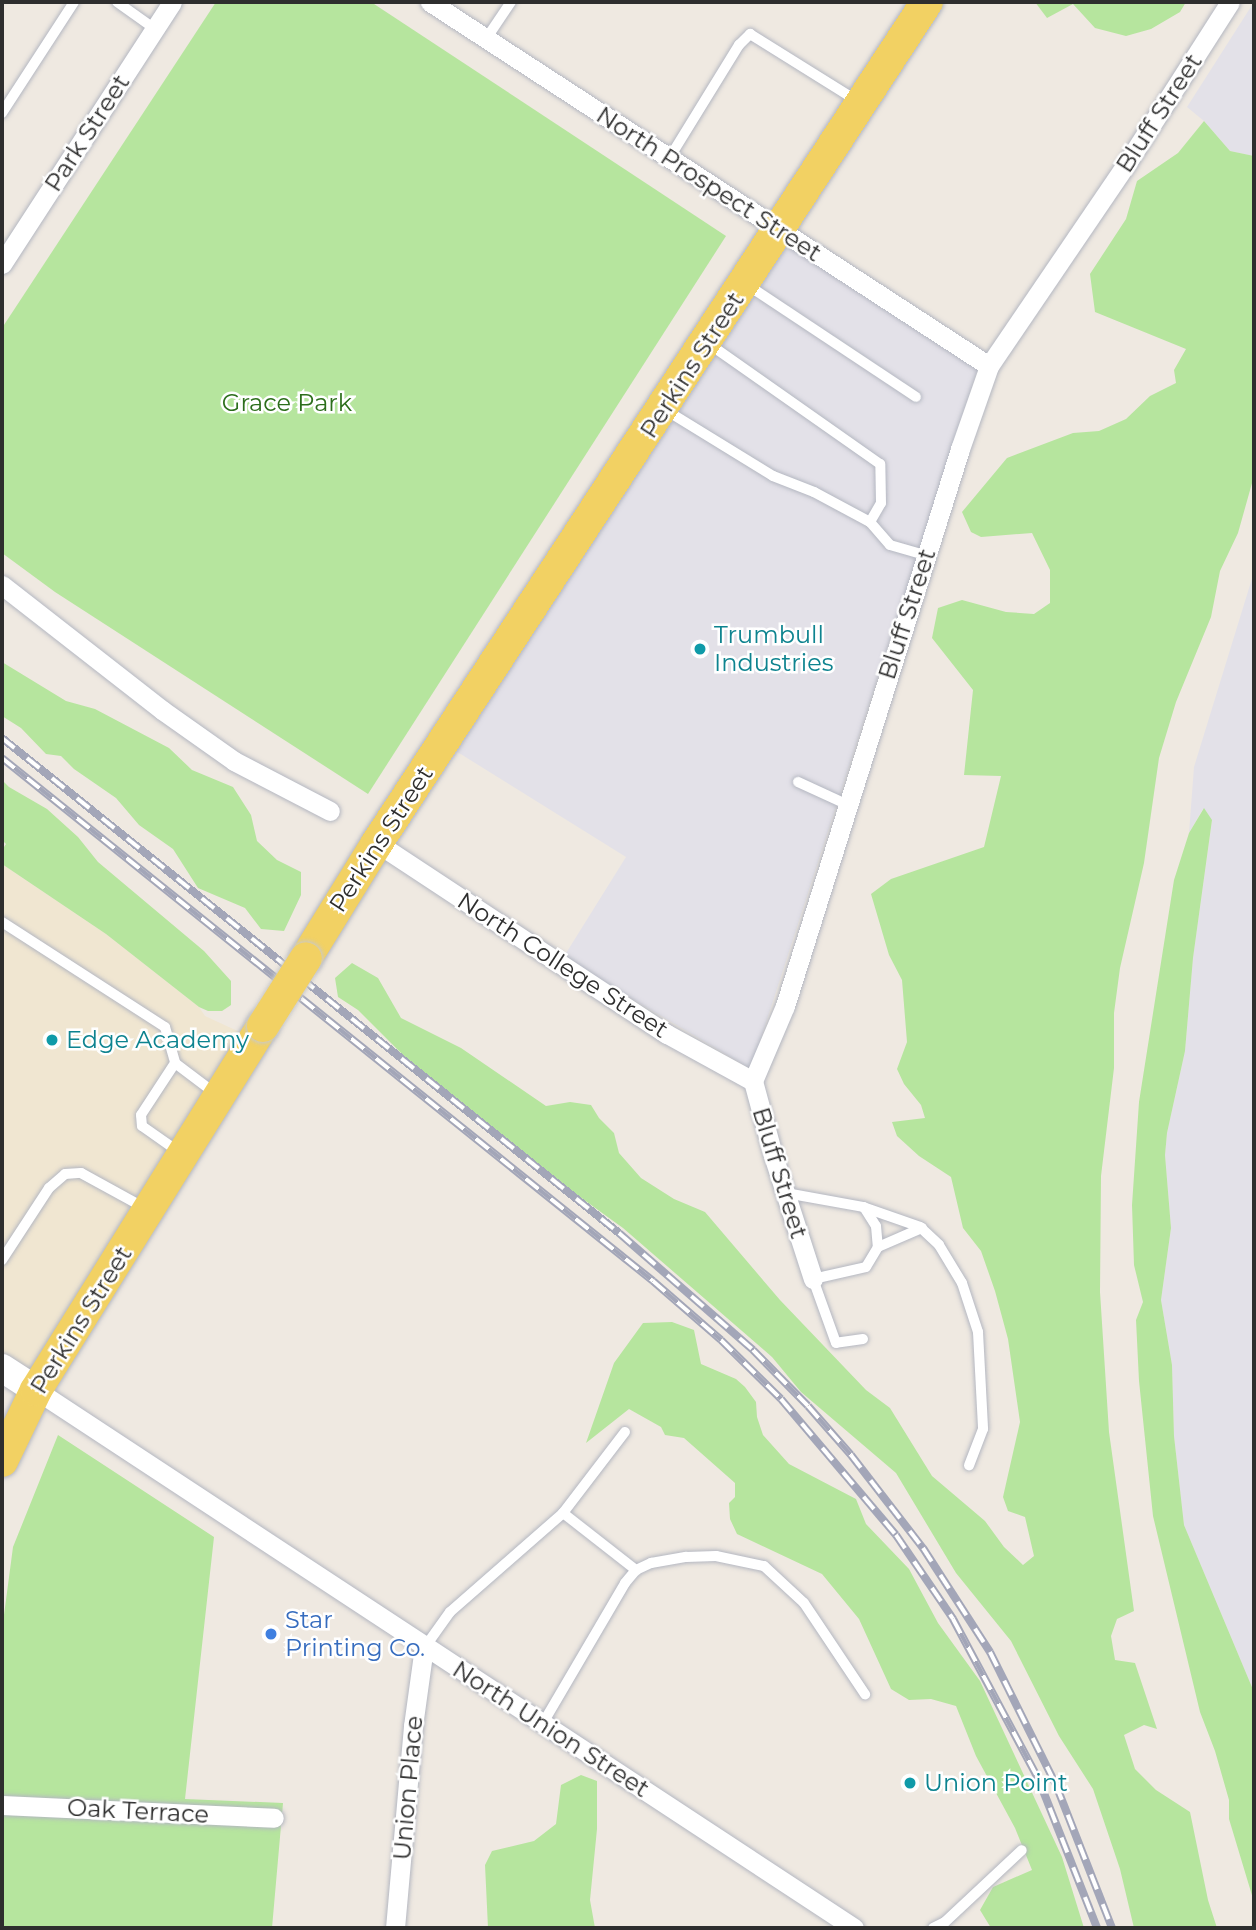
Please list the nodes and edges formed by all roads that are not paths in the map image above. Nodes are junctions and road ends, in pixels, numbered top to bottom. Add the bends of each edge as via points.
1 (74, 2) edge
2 (117, 2) edge
3 (172, 2) edge
4 (511, 2) edge
5 (928, 2) edge
6 (1230, 2) edge
7 (433, 3) edge
8 (155, 29) junction
9 (486, 38) junction
10 (862, 104) junction
11 (2, 113) edge
12 (670, 157) junction
13 (782, 229) junction
14 (2, 264) edge
15 (745, 284) junction
16 (707, 342) junction
17 (989, 366) junction
18 (916, 397) dead end
19 (663, 409) junction
20 (870, 522) junction
21 (926, 555) junction
22 (2, 585) edge
23 (798, 782) dead end
24 (848, 805) junction
25 (330, 811) dead end
26 (377, 844) junction
27 (2, 922) edge
28 (175, 1063) junction
29 (753, 1081) junction
30 (219, 1097) junction
31 (183, 1154) junction
32 (785, 1193) junction
33 (863, 1207) junction
34 (148, 1210) junction
35 (922, 1228) junction
36 (878, 1247) junction
37 (2, 1260) edge
38 (813, 1279) junction
39 (863, 1339) dead end
40 (2, 1368) edge
41 (36, 1390) junction
42 (625, 1432) dead end
43 (2, 1461) edge
44 (969, 1465) dead end
45 (563, 1513) junction
46 (636, 1570) junction
47 (424, 1647) junction
48 (865, 1694) dead end
49 (542, 1723) junction
50 (2, 1805) edge
51 (274, 1818) dead end
52 (1022, 1850) dead end
53 (948, 1925) edge
54 (396, 1928) edge
55 (855, 1928) edge
56 (933, 1928) edge

1 - 11 lane
2 - 8 lane
3 - 8 street, Park Street
4 - 9 lane
5 - 10 main road, Perkins Street
6 - 17 street, Bluff Street
7 - 9 street, North Prospect Street
8 - 14 street, Park Street
9 - 12 street, North Prospect Street
10 - 12 lane via 750,34 738,45
10 - 13 main road, Perkins Street
12 - 13 street, North Prospect Street
13 - 15 main road, Perkins Street
13 - 17 street, North Prospect Street
15 - 16 main road, Perkins Street
15 - 18 lane
16 - 19 main road, Perkins Street
16 - 20 lane via 880,464 881,503
17 - 21 street, Bluff Street
19 - 20 lane via 773,476
19 - 26 main road, Perkins Street
20 - 21 lane via 890,545
21 - 24 street, Bluff Street
22 - 25 street via 234,761
23 - 24 lane
24 - 29 street, Bluff Street via 785,1006
26 - 29 street, North College Street via 667,1034
26 - 30 main road, Perkins Street, bridge
27 - 28 lane via 165,1027
28 - 30 lane
28 - 31 lane via 141,1115 142,1126
29 - 32 street, Bluff Street
30 - 31 main road, Perkins Street
31 - 34 main road, Perkins Street
32 - 33 lane
32 - 38 street, Bluff Street
33 - 35 lane
33 - 36 lane via 876,1226
34 - 37 lane via 81,1173 65,1174 50,1188
34 - 41 main road, Perkins Street
35 - 36 lane
35 - 44 lane via 939,1245 962,1283 978,1332 983,1429
36 - 38 lane via 866,1267
38 - 39 lane via 836,1343
40 - 41 street, North Union Street
41 - 43 main road, Perkins Street
41 - 47 street, North Union Street
42 - 45 lane
45 - 46 lane
45 - 47 lane via 450,1612
46 - 48 lane via 651,1563 716,1556 764,1566 804,1603
46 - 49 lane
47 - 49 street, North Union Street
47 - 54 street, Union Place
49 - 55 street, North Union Street
50 - 51 street, Oak Terrace
52 - 53 lane
53 - 56 lane

